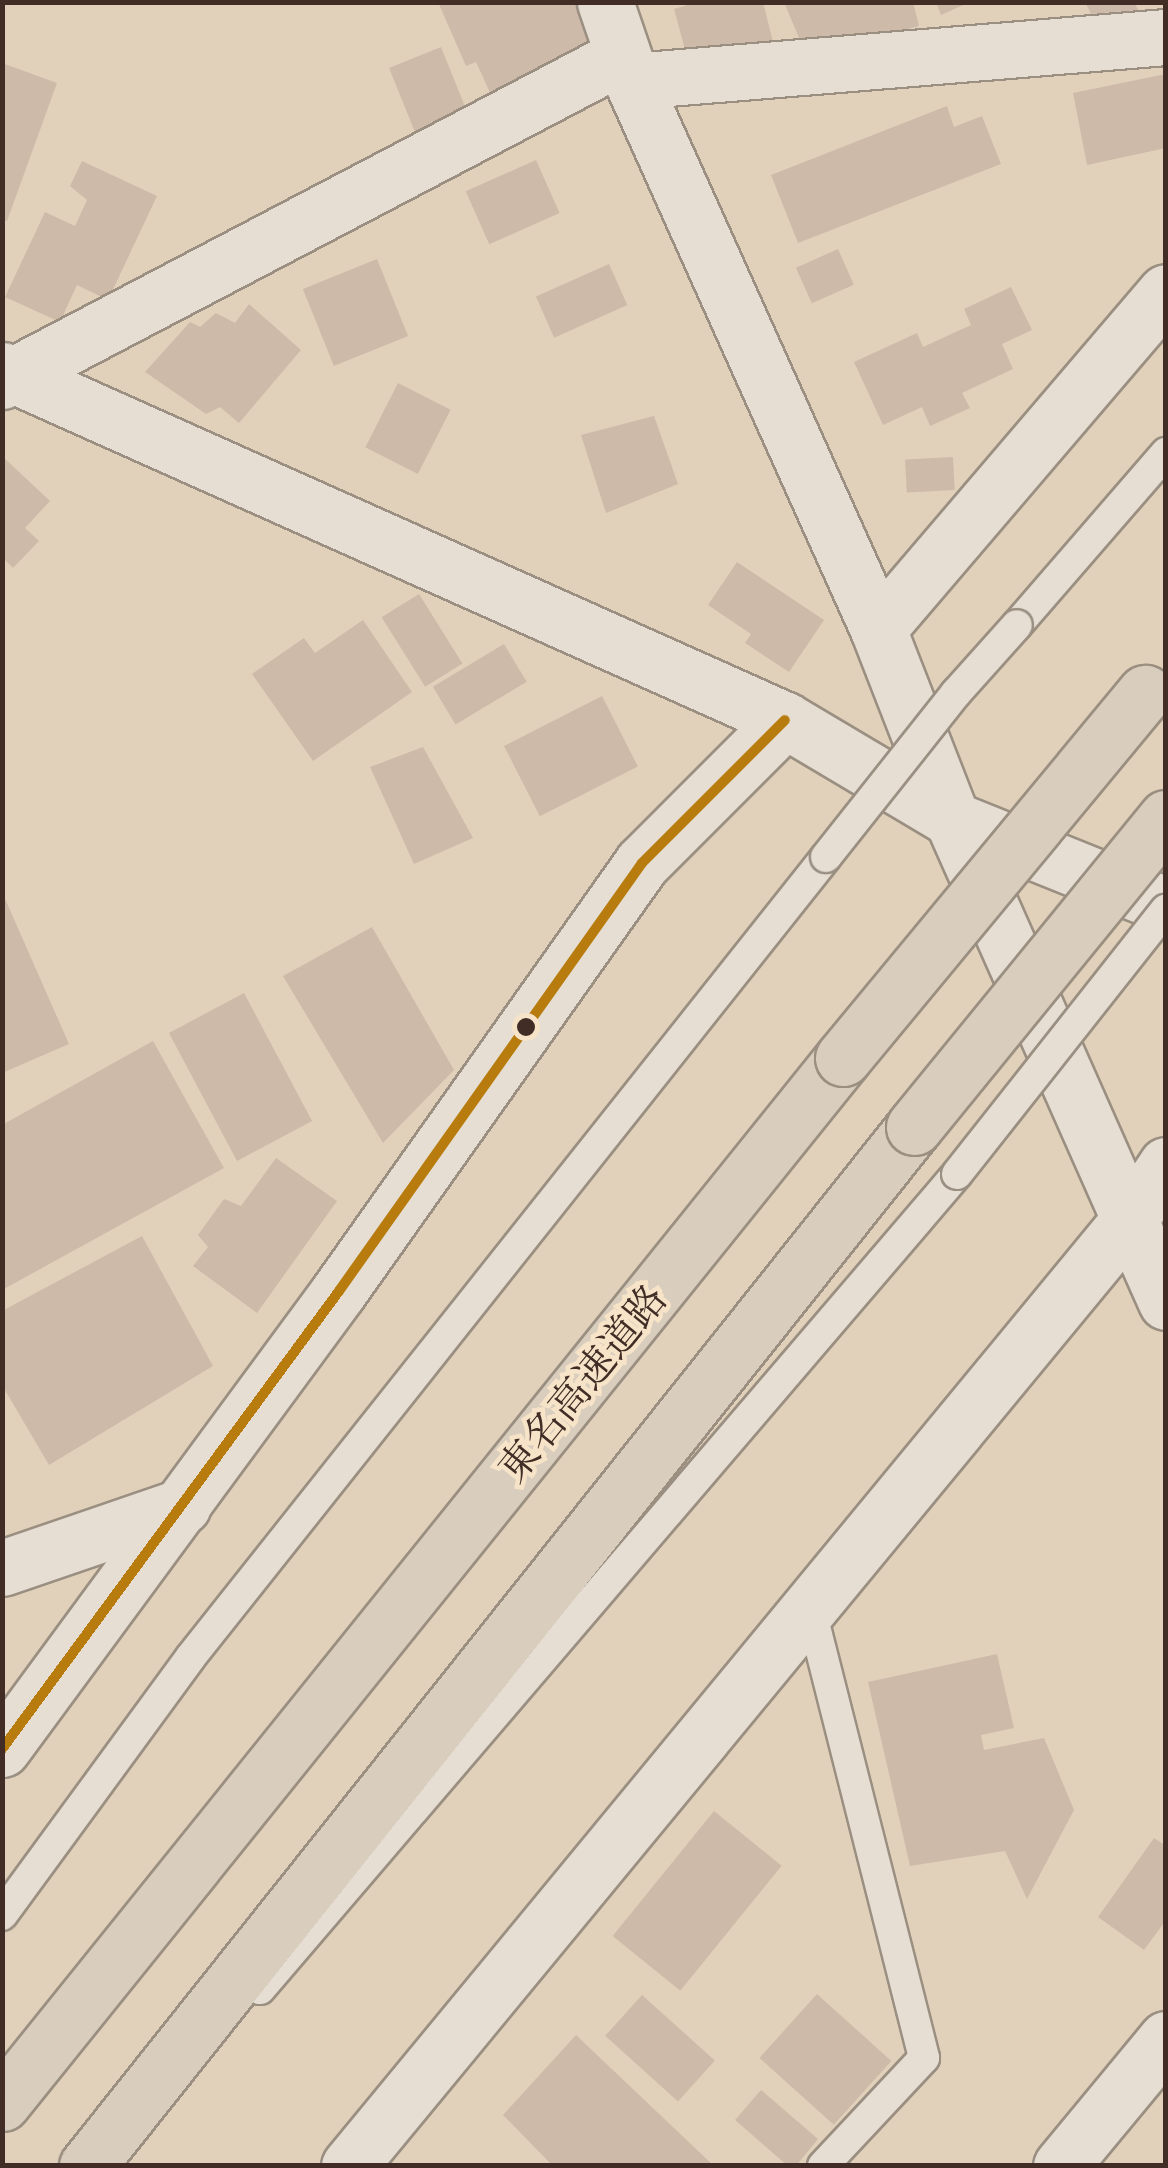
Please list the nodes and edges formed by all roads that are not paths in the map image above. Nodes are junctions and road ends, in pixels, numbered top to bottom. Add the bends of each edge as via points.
1 (605, 2) edge
2 (1166, 37) edge
3 (627, 68) junction
4 (1166, 292) edge
5 (6, 375) edge
6 (1166, 453) edge
7 (878, 629) junction
8 (1155, 680) edge
9 (785, 720) junction
10 (952, 818) junction
11 (1166, 818) edge
12 (1166, 907) edge
13 (1166, 1165) edge
14 (1130, 1219) junction
15 (1166, 1302) edge
16 (182, 1506) junction
17 (2, 1568) edge
18 (810, 1607) junction
19 (2, 1748) edge
20 (2, 1914) edge
21 (1166, 2039) edge
22 (2, 2103) edge
23 (87, 2166) edge
24 (102, 2166) edge
25 (348, 2166) edge
26 (823, 2166) edge
27 (1061, 2166) edge

1 - 3 street
2 - 3 street
3 - 5 street
3 - 7 street
4 - 7 street
5 - 9 street
6 - 20 lane, bridge via 956,693 826,856 202,1642
7 - 10 street
8 - 22 highway, 東名高速道路, bridge
9 - 10 street
9 - 16 street via 642,863
10 - 12 street
10 - 14 street
11 - 23 highway, bridge
12 - 24 lane, bridge via 957,1174 298,1947
13 - 14 street
14 - 15 street
14 - 18 street
16 - 17 street
16 - 19 street
18 - 25 street
18 - 26 lane via 924,2058
21 - 27 street

